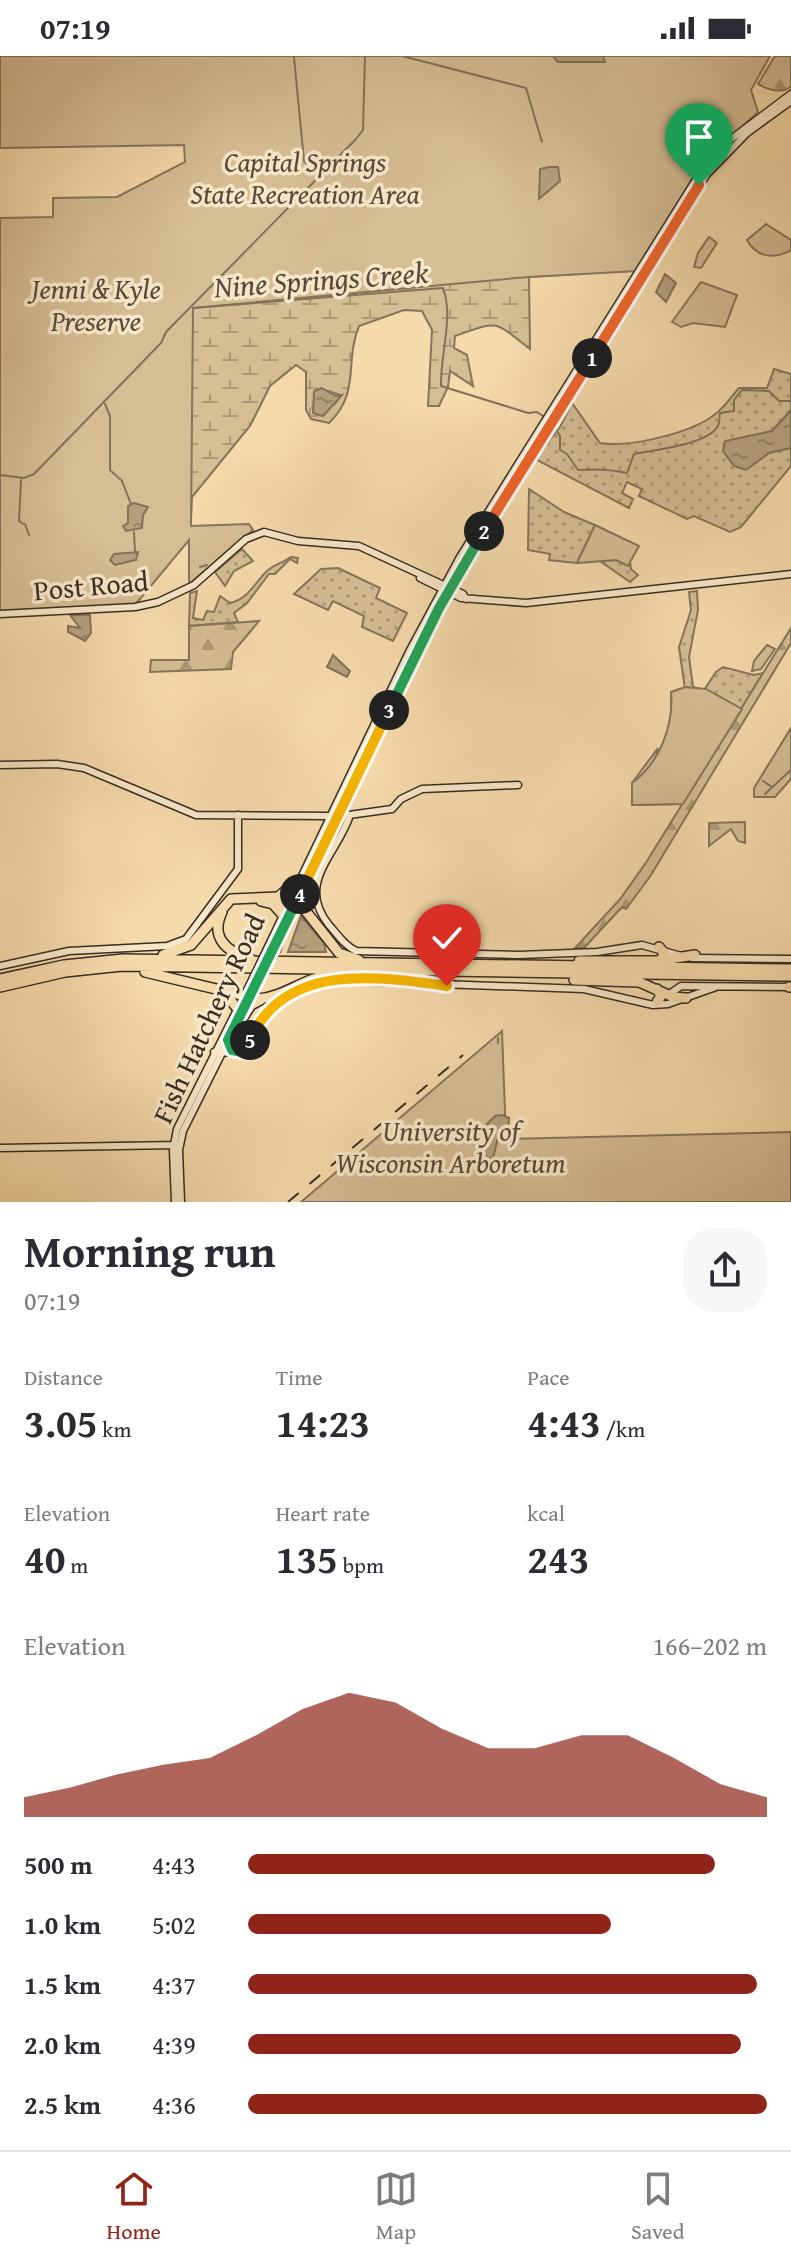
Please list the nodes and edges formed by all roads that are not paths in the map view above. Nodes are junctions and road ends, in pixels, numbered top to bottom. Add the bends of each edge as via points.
1 (791, 94) edge
2 (791, 101) edge
3 (480, 522) junction
4 (479, 539) junction
5 (791, 574) edge
6 (446, 588) junction
7 (0, 614) edge
8 (415, 641) junction
9 (417, 651) junction
10 (365, 751) junction
11 (0, 765) edge
12 (518, 785) dead end
13 (390, 805) junction
14 (308, 814) junction
15 (335, 814) junction
16 (238, 815) junction
17 (350, 815) junction
18 (319, 837) junction
19 (297, 881) junction
20 (274, 897) junction
21 (292, 902) junction
22 (282, 914) junction
23 (662, 948) junction
24 (273, 950) junction
25 (695, 955) junction
26 (683, 956) junction
27 (712, 958) junction
28 (791, 959) edge
29 (261, 961) junction
30 (661, 961) junction
31 (64, 965) junction
32 (0, 966) edge
33 (502, 966) junction
34 (374, 968) junction
35 (82, 970) junction
36 (786, 970) edge
37 (467, 973) junction
38 (0, 979) edge
39 (200, 984) junction
40 (790, 984) edge
41 (0, 987) edge
42 (654, 987) junction
43 (716, 987) junction
44 (669, 994) junction
45 (247, 996) junction
46 (686, 998) junction
47 (270, 1000) junction
48 (635, 1001) junction
49 (657, 1002) junction
50 (236, 1007) junction
51 (228, 1039) junction
52 (218, 1052) junction
53 (243, 1053) junction
54 (177, 1145) junction
55 (0, 1148) edge
56 (178, 1202) edge

1 - 3 street, Fish Hatchery Road via 730,140 702,170
2 - 4 street, Fish Hatchery Road via 747,133 707,174
3 - 4 street
3 - 6 street, Fish Hatchery Road
4 - 6 street, Fish Hatchery Road
5 - 6 street, Post Road via 527,603 466,599
6 - 7 street, Post Road via 352,545 260,532 194,585 158,602
6 - 8 street, Fish Hatchery Road
6 - 9 street, Fish Hatchery Road
8 - 9 street
8 - 10 street, Fish Hatchery Road
9 - 10 street, Fish Hatchery Road
10 - 15 street, Fish Hatchery Road
10 - 15 street, Fish Hatchery Road
11 - 16 street via 71,765 196,815
12 - 13 street via 431,787
13 - 15 street
13 - 17 street
14 - 15 street
14 - 16 street
14 - 18 street via 319,823
15 - 17 street
15 - 18 street, Fish Hatchery Road
15 - 21 street, Fish Hatchery Road
16 - 32 street via 238,869 186,939 167,946 69,951
17 - 23 street via 318,879 315,897 324,919 356,951 519,955 637,945
18 - 19 street, Fish Hatchery Road
19 - 20 highway
19 - 21 street, Fish Hatchery Road
20 - 21 highway
20 - 31 highway via 227,901 196,941 181,951
21 - 22 street, Fish Hatchery Road
21 - 24 highway
21 - 34 highway via 339,953
22 - 24 street, Fish Hatchery Road
22 - 29 highway via 269,903 245,901 229,905 220,916 217,930 224,945
23 - 25 street
23 - 26 street
23 - 30 highway
24 - 45 street, Fish Hatchery Road, bridge
25 - 26 highway
25 - 27 street
26 - 27 street
26 - 30 highway
27 - 28 street
29 - 31 highway via 123,959
29 - 34 highway
30 - 33 highway
31 - 38 highway
33 - 34 highway
33 - 36 highway
34 - 35 highway
34 - 37 highway
34 - 47 highway via 316,977
35 - 39 highway via 146,972
35 - 41 highway
36 - 37 highway
36 - 40 highway, bridge
37 - 42 highway via 631,981
39 - 45 highway
39 - 50 highway via 228,995
40 - 43 street
42 - 44 highway
42 - 49 highway via 661,994
43 - 44 street via 681,986
43 - 46 street
44 - 46 highway
44 - 49 street
45 - 47 highway
45 - 50 street, Fish Hatchery Road
45 - 51 street, Fish Hatchery Road
46 - 48 street via 661,1005
47 - 48 street via 311,983 340,979 584,989
47 - 51 highway via 251,1005
47 - 53 street
48 - 49 street
50 - 52 street, Fish Hatchery Road
51 - 52 street, Fish Hatchery Road
51 - 53 street via 230,1048
52 - 53 street
52 - 54 street, Fish Hatchery Road
54 - 55 street
54 - 56 street, Fish Hatchery Road

